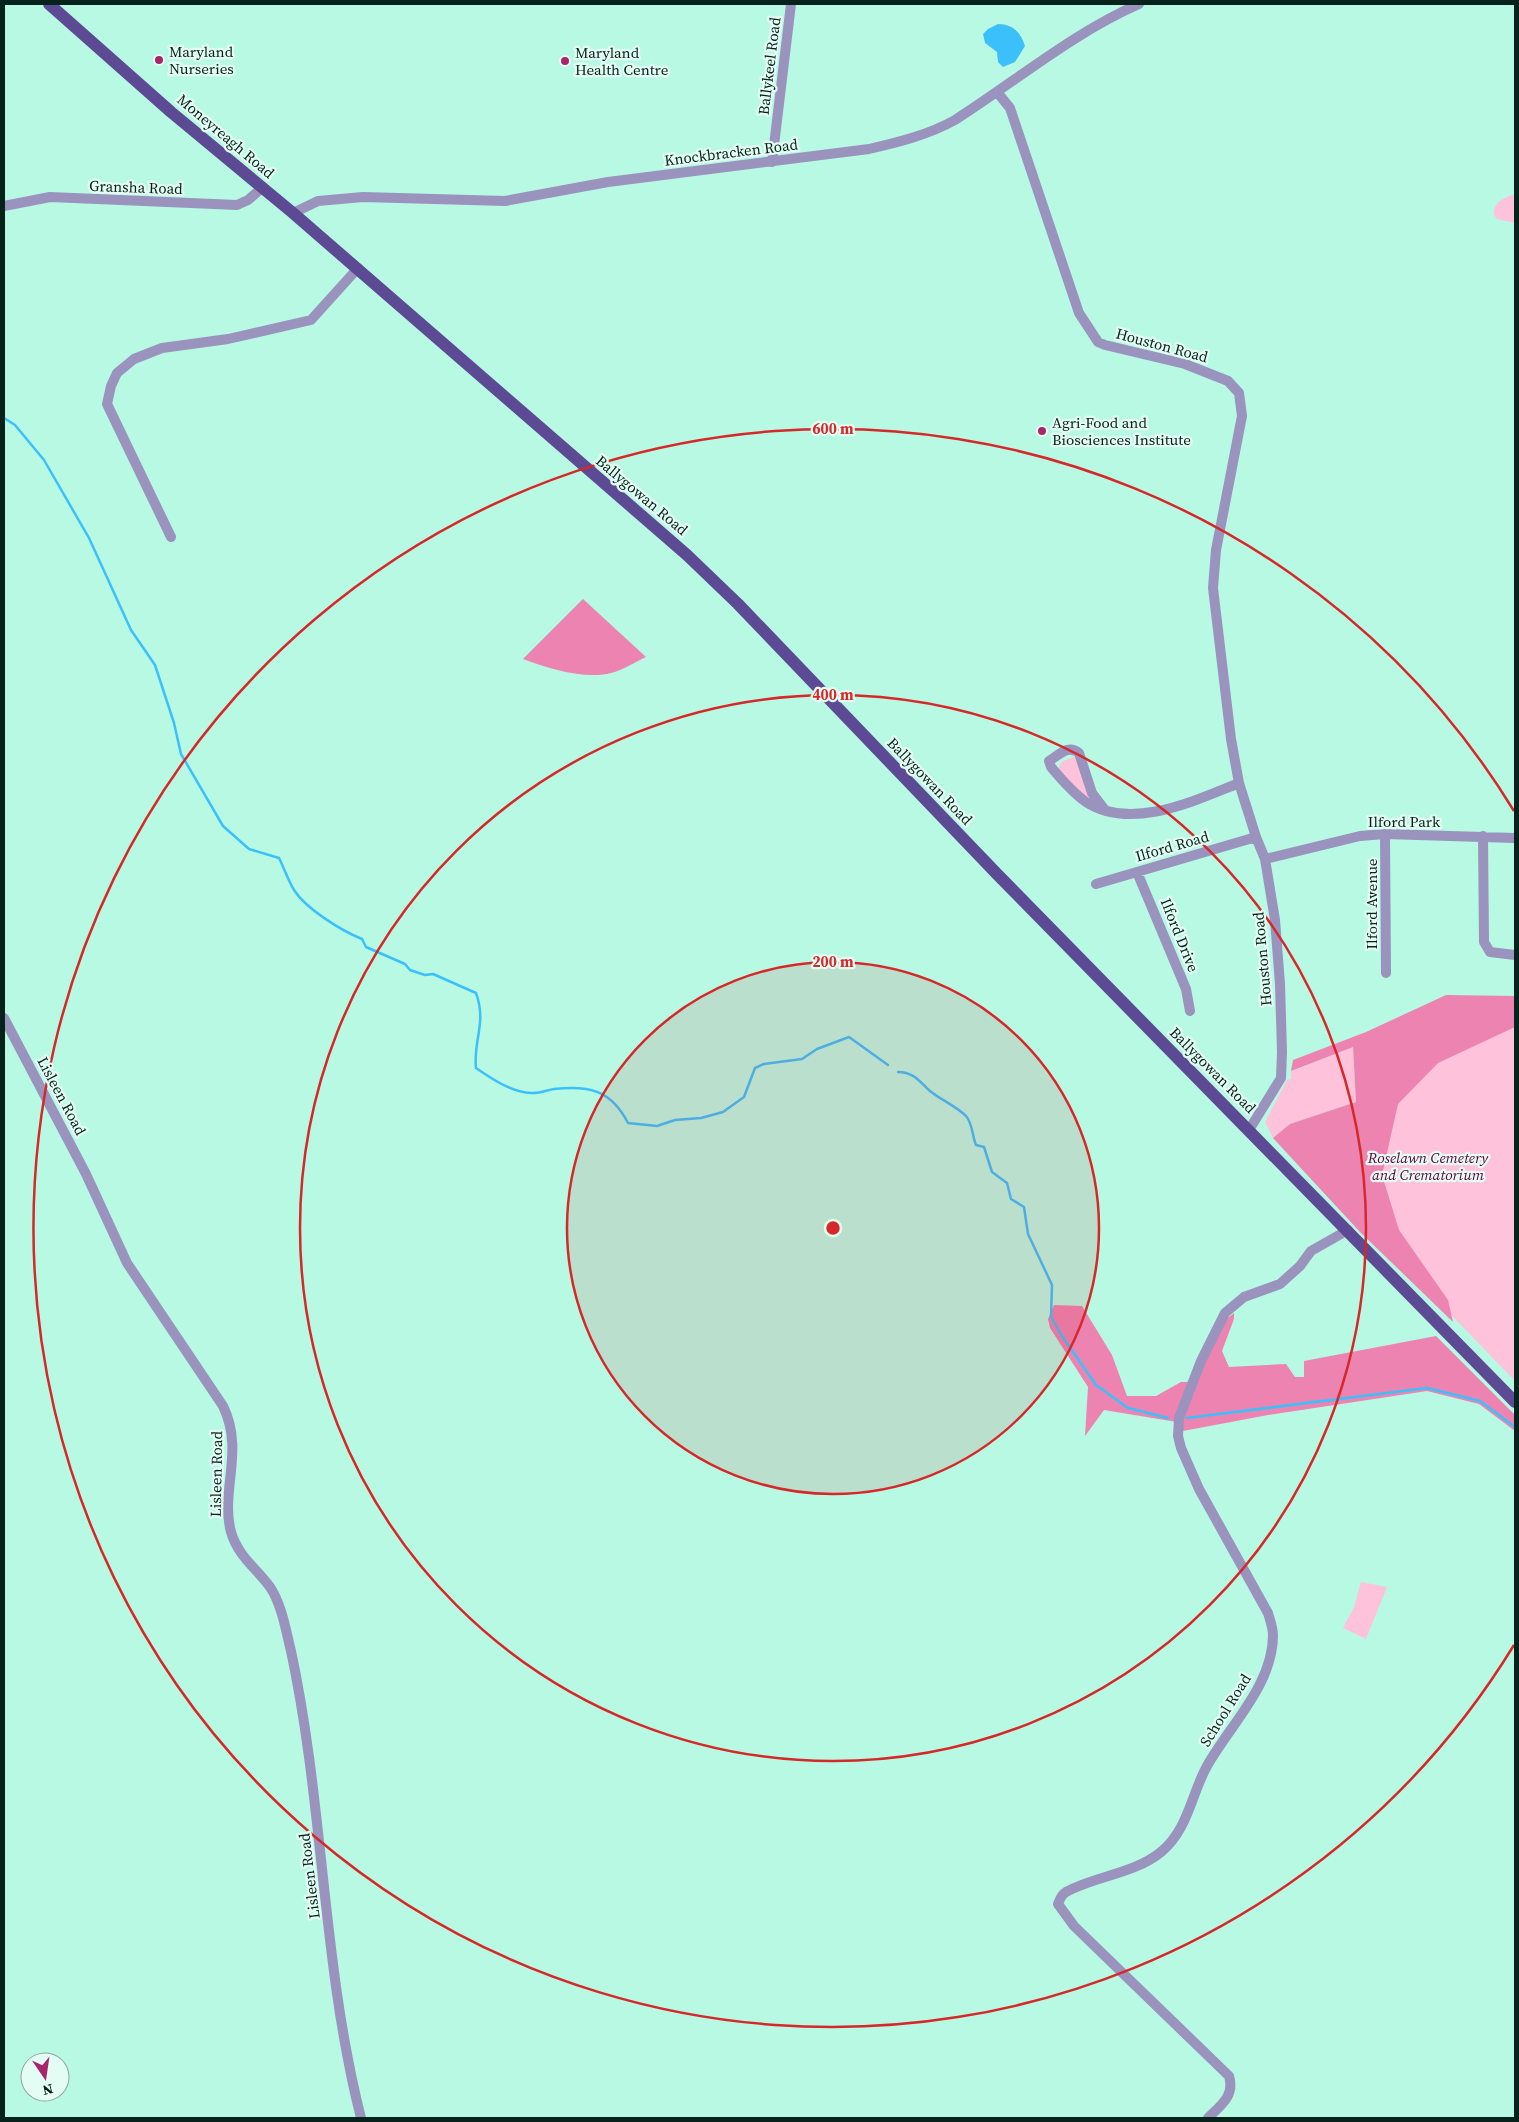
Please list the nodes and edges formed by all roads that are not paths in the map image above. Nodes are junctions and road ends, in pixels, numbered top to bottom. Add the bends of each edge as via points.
1 (49, 4) edge
2 (791, 4) edge
3 (1139, 4) edge
4 (997, 92) junction
5 (772, 162) junction
6 (263, 187) junction
7 (4, 206) edge
8 (293, 213) junction
9 (358, 268) junction
10 (172, 537) dead end
11 (1239, 783) junction
12 (1106, 810) junction
13 (1386, 834) junction
14 (1483, 836) junction
15 (1256, 837) junction
16 (1515, 838) edge
17 (1266, 859) junction
18 (1137, 872) junction
19 (1096, 884) dead end
20 (1515, 955) edge
21 (1386, 973) dead end
22 (1190, 1011) dead end
23 (4, 1018) edge
24 (1249, 1130) junction
25 (1348, 1230) junction
26 (1515, 1402) edge
27 (361, 2118) edge
28 (1208, 2118) edge

1 - 6 main road, Moneyreagh Road via 171,112
2 - 5 street, Ballykeel Road
3 - 4 street, Knockbracken Road via 1103,21
4 - 5 street, Knockbracken Road via 937,130 869,149
4 - 11 street, Houston Road via 1010,108 1079,313 1094,336 1105,345 1185,364 1228,381 1239,393 1242,416 1216,550 1213,588
5 - 8 street, Knockbracken Road via 608,182 505,202 363,197 318,201
6 - 7 street, Gransha Road via 237,205 50,197
6 - 8 main road, Moneyreagh Road
8 - 9 main road, Ballygowan Road
9 - 10 street via 311,320 228,339 162,348 134,359 117,373 107,404
9 - 24 main road, Ballygowan Road via 688,555
11 - 12 street via 1194,801 1151,812 1120,816
11 - 15 street, Houston Road
12 - 12 street via 1086,802 1051,767 1049,760 1068,748 1074,749 1092,793
13 - 14 street, Ilford Park
13 - 17 street, Ilford Park via 1360,836
13 - 21 street, Ilford Avenue
14 - 16 street, Ilford Park
14 - 20 street via 1484,942 1490,952
15 - 17 street, Houston Road
15 - 18 street, Ilford Road
17 - 24 street, Houston Road via 1280,984 1282,1067 1281,1078 1272,1096
18 - 19 street, Ilford Road
18 - 22 street, Ilford Drive via 1186,989
23 - 27 street, Lisleen Road via 86,1174 127,1263 230,1420 233,1446 230,1529 240,1553 270,1587 277,1601 291,1653 314,1791 340,2007
24 - 25 main road, Ballygowan Road
25 - 26 main road, Ballygowan Road
25 - 28 street, School Road via 1311,1251 1280,1284 1244,1297 1225,1313 1200,1361 1179,1418 1181,1448 1199,1489 1268,1613 1274,1634 1263,1678 1208,1766 1173,1840 1142,1862 1065,1893 1058,1904 1074,1926 1229,2076 1232,2085 1228,2098

